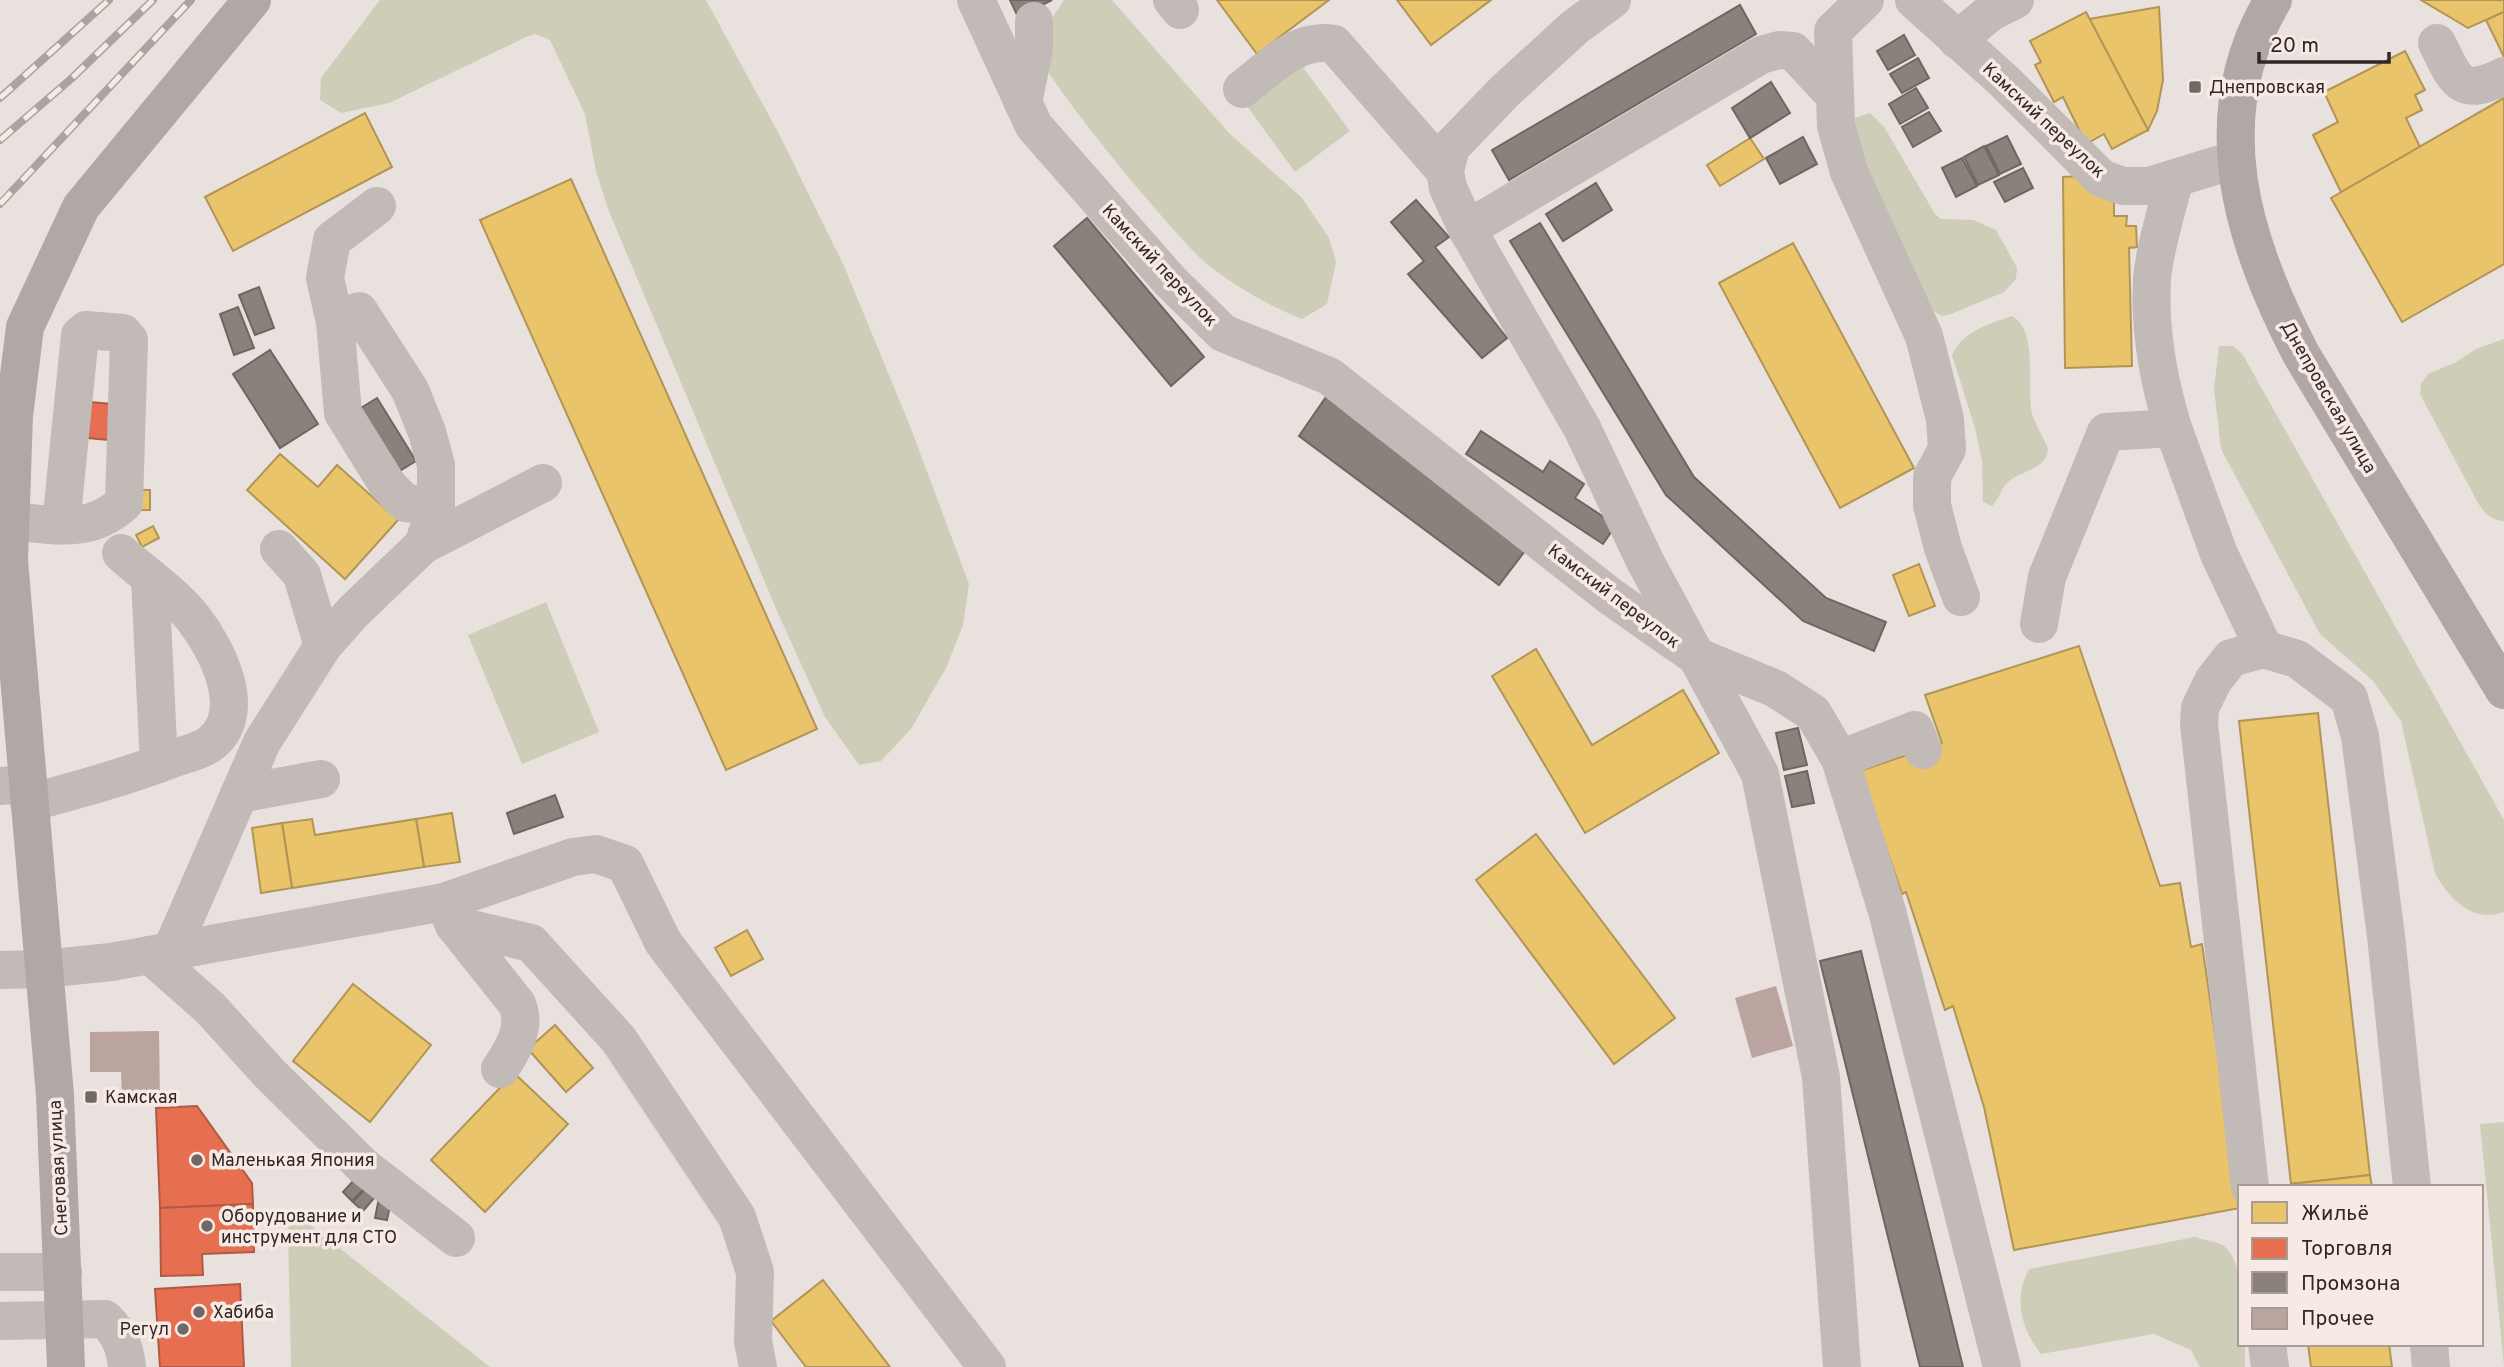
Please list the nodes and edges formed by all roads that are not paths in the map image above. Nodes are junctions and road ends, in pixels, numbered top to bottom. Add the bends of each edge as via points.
1 (252, 0) edge
2 (976, 0) edge
3 (1865, 0) edge
4 (1914, 0) edge
5 (2015, 0) edge
6 (2273, 0) edge
7 (1609, 1) edge
8 (1034, 21) dead end
9 (1956, 40) junction
10 (2437, 43) dead end
11 (2504, 76) edge
12 (1242, 89) dead end
13 (1833, 94) junction
14 (1023, 103) junction
15 (2234, 160) junction
16 (1446, 171) junction
17 (2175, 178) junction
18 (377, 206) dead end
19 (1467, 229) junction
20 (335, 322) junction
21 (25, 327) junction
22 (0, 356) edge
23 (2173, 428) junction
24 (543, 483) dead end
25 (436, 506) junction
26 (8, 521) junction
27 (61, 525) dead end
28 (422, 545) junction
29 (279, 549) dead end
30 (121, 553) dead end
31 (150, 579) junction
32 (1961, 597) dead end
33 (2039, 624) dead end
34 (323, 646) junction
35 (2264, 649) junction
36 (1696, 656) junction
37 (2500, 674) edge
38 (11, 738) edge
39 (1923, 750) dead end
40 (1840, 759) junction
41 (159, 764) junction
42 (321, 779) dead end
43 (18, 791) edge
44 (239, 794) junction
45 (449, 913) junction
46 (160, 953) junction
47 (43, 969) junction
48 (0, 970) edge
49 (500, 1069) dead end
50 (2250, 1185) edge
51 (2412, 1185) edge
52 (456, 1238) dead end
53 (0, 1272) edge
54 (63, 1272) junction
55 (0, 1321) edge
56 (65, 1322) junction
57 (2267, 1346) edge
58 (2429, 1346) edge
59 (66, 1367) edge
60 (127, 1367) edge
61 (758, 1367) edge
62 (987, 1367) edge
63 (1842, 1367) edge
64 (2002, 1367) edge
65 (2270, 1367) edge
66 (2431, 1367) edge

1 - 21 main road, Снеговая улица via 81,207
2 - 14 lane, Камский переулок
3 - 13 lane via 1833,31
4 - 9 lane, Камский переулок
5 - 9 lane via 1991,12
6 - 15 main road, Днепровская улица via 2245,56 2236,100
7 - 16 lane via 1574,27 1451,147
8 - 14 lane via 1034,49
9 - 17 lane, Камский переулок via 2101,178 2123,186 2149,186
10 - 11 lane via 2455,80 2464,85 2481,87
12 - 16 lane via 1302,44 1334,44
13 - 19 lane via 1793,51 1761,55
13 - 32 lane via 1836,126 1850,172 1924,336 1945,419 1947,449 1932,477 1932,505
14 - 36 lane, Камский переулок via 1034,126 1170,281 1223,333 1329,376 1610,596
15 - 17 lane, Камский переулок
15 - 37 main road, Днепровская улица via 2252,239 2277,309
16 - 19 lane, Камский переулок via 1454,204
17 - 23 lane via 2152,276 2152,335
18 - 20 lane via 332,240 325,278
19 - 36 lane, Камский переулок via 1582,428
20 - 25 lane via 343,413 387,484 405,503
20 - 25 lane via 359,311 410,390 436,465
21 - 22 lane
21 - 26 main road, Снеговая улица
23 - 33 lane via 2106,432 2047,577
23 - 35 lane via 2219,554
24 - 28 lane
25 - 28 lane
26 - 27 lane
26 - 38 main road, Снеговая улица
28 - 34 lane
29 - 34 lane via 302,575
30 - 31 lane
31 - 41 lane
31 - 41 lane via 193,618 219,664 231,713 207,746
34 - 44 lane via 262,742
35 - 50 lane via 2231,659 2213,681 2200,708 2199,723
35 - 51 lane via 2297,659 2349,698 2360,736
36 - 40 lane via 1776,689 1813,713
36 - 63 lane via 1760,774 1821,1077
38 - 43 main road, Снеговая улица
39 - 40 lane via 1915,730
40 - 64 lane via 1887,911
41 - 43 lane
42 - 44 lane
43 - 47 main road, Снеговая улица
44 - 46 lane
45 - 46 lane
45 - 49 lane via 522,1016 515,1047
45 - 61 lane via 531,943 619,1040 737,1217 755,1272 753,1341
45 - 62 lane via 573,857 596,854 625,864 663,942
46 - 47 lane
46 - 52 lane via 269,1073 363,1166
47 - 48 lane
47 - 54 main road, Снеговая улица
53 - 54 lane
54 - 56 main road, Снеговая улица
55 - 56 lane
56 - 59 main road, Снеговая улица
56 - 60 lane via 105,1319 117,1330
57 - 65 lane
58 - 66 lane

